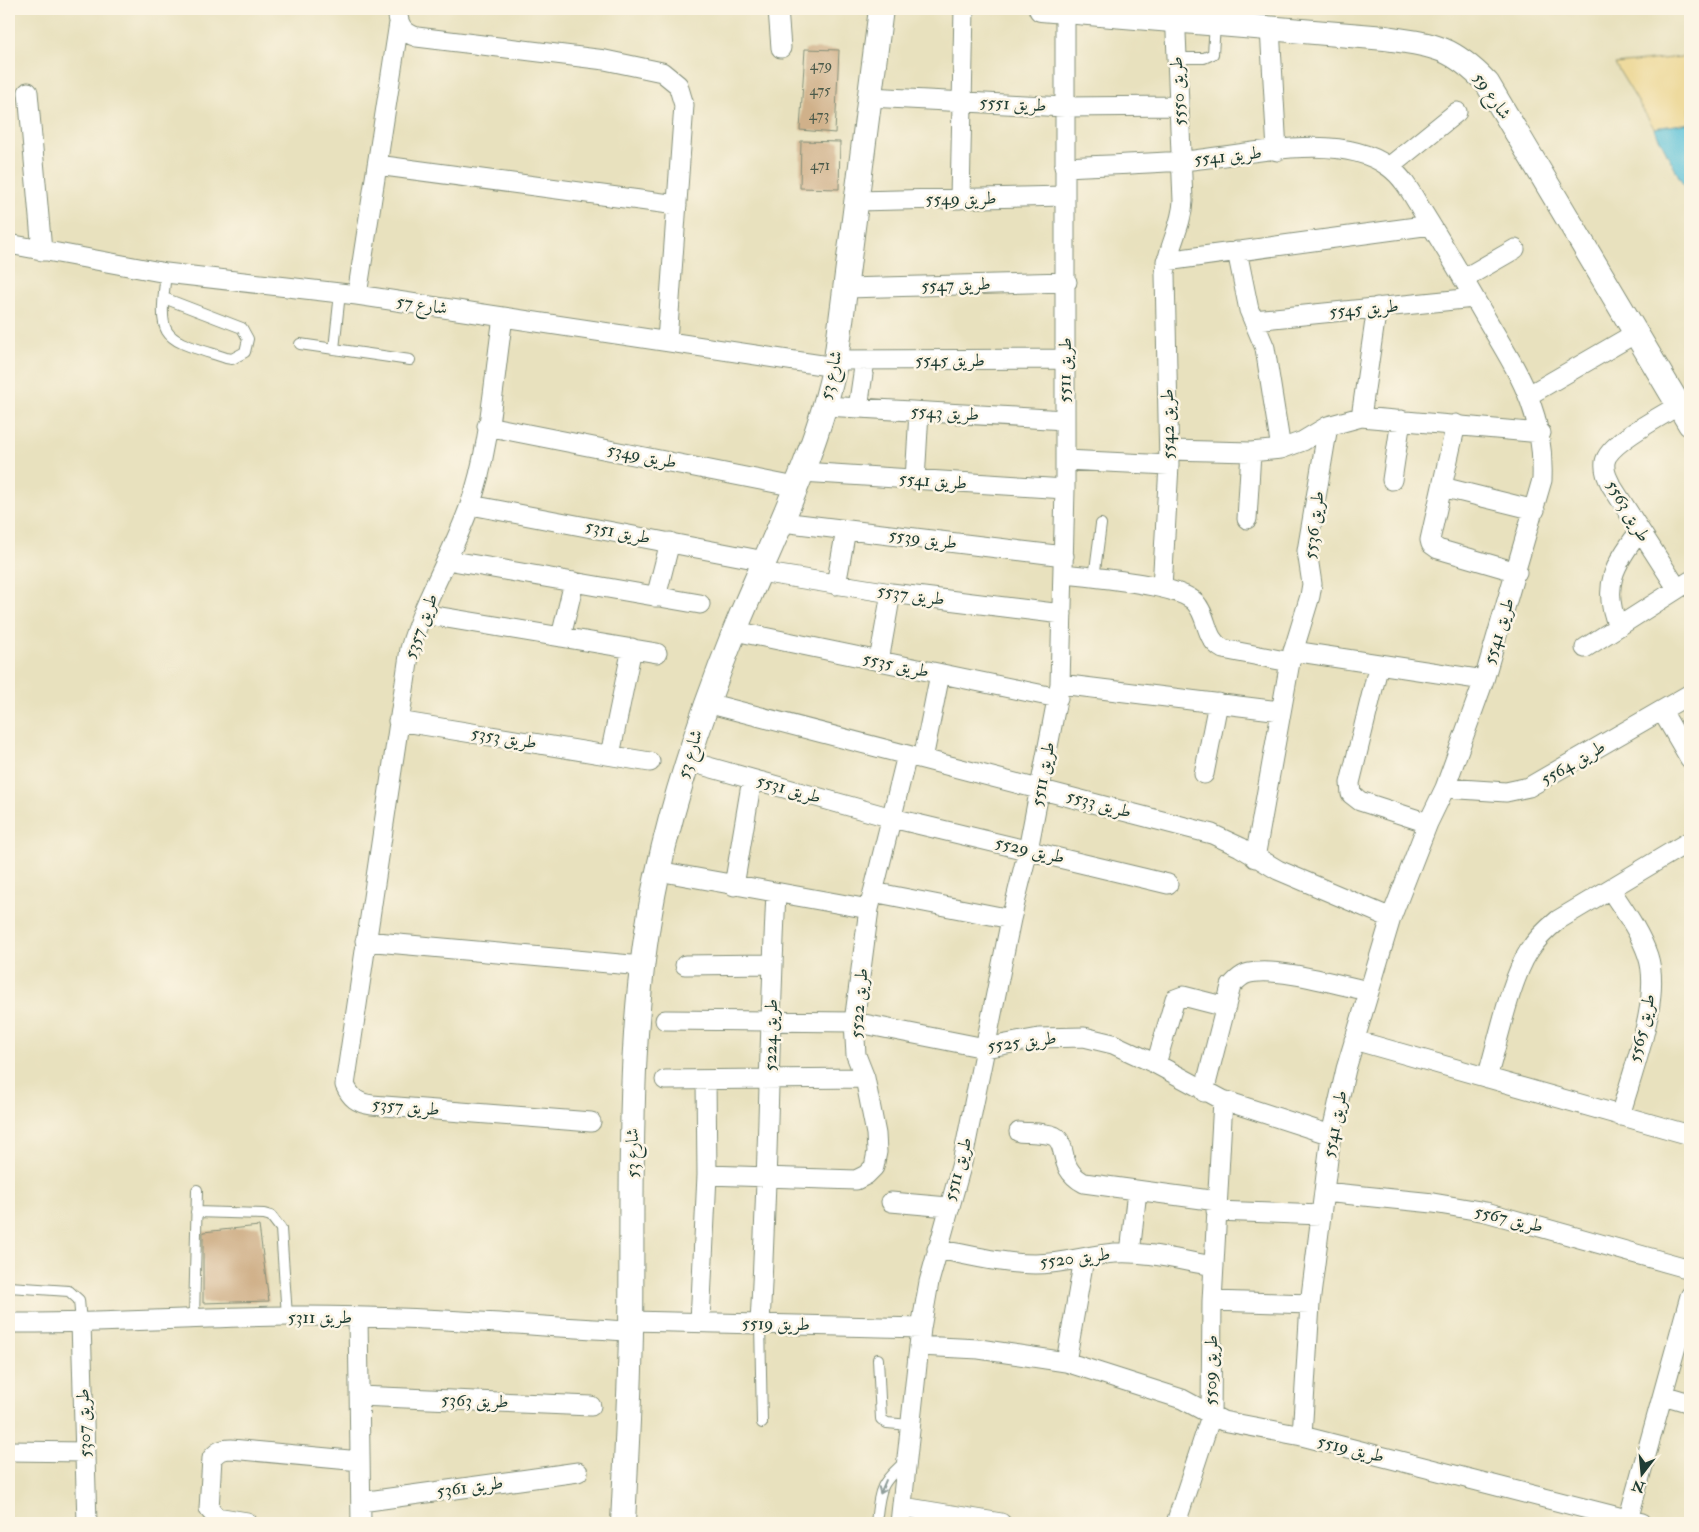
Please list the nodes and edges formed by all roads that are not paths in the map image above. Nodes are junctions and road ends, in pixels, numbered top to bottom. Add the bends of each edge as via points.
1 (778, 9) edge
2 (881, 9) edge
3 (964, 9) edge
4 (1041, 9) edge
5 (1065, 11) junction
6 (1175, 14) edge
7 (399, 16) edge
8 (1215, 23) junction
9 (1270, 28) junction
10 (781, 48) dead end
11 (1177, 58) junction
12 (28, 92) dead end
13 (869, 97) junction
14 (961, 102) junction
15 (1064, 106) junction
16 (1179, 106) junction
17 (1457, 112) dead end
18 (1277, 151) junction
19 (1182, 161) junction
20 (378, 165) junction
21 (1064, 167) junction
22 (1389, 167) junction
23 (1064, 196) junction
24 (960, 199) junction
25 (857, 201) junction
26 (677, 205) junction
27 (1431, 225) junction
28 (9, 244) edge
29 (1515, 249) dead end
30 (42, 251) junction
31 (1237, 251) junction
32 (1166, 261) junction
33 (166, 272) junction
34 (1463, 279) junction
35 (1066, 282) junction
36 (846, 288) junction
37 (348, 294) junction
38 (164, 298) junction
39 (1474, 298) junction
40 (1377, 307) junction
41 (503, 318) junction
42 (1254, 320) junction
43 (1636, 333) junction
44 (667, 341) junction
45 (300, 344) dead end
46 (334, 349) junction
47 (1065, 359) junction
48 (410, 360) dead end
49 (865, 360) junction
50 (835, 364) junction
51 (1529, 395) junction
52 (824, 406) junction
53 (858, 408) junction
54 (1687, 408) edge
55 (919, 412) junction
56 (1361, 417) junction
57 (1065, 420) junction
58 (1401, 420) junction
59 (1456, 424) junction
60 (487, 426) junction
61 (1328, 426) junction
62 (1541, 433) junction
63 (1281, 449) junction
64 (1251, 452) junction
65 (1169, 458) junction
66 (1064, 460) junction
67 (799, 479) junction
68 (915, 480) junction
69 (1392, 480) dead end
70 (1442, 487) junction
71 (1065, 489) junction
72 (471, 505) junction
73 (1535, 510) junction
74 (1247, 519) dead end
75 (782, 522) junction
76 (1101, 524) dead end
77 (846, 530) junction
78 (1639, 532) junction
79 (670, 542) junction
80 (447, 560) junction
81 (1064, 565) junction
82 (762, 566) junction
83 (1517, 572) junction
84 (1094, 578) junction
85 (574, 582) junction
86 (836, 584) junction
87 (1684, 585) edge
88 (1162, 588) junction
89 (891, 593) junction
90 (656, 596) junction
91 (700, 604) dead end
92 (423, 614) junction
93 (1062, 614) junction
94 (1618, 626) junction
95 (735, 631) junction
96 (561, 637) junction
97 (632, 648) junction
98 (1585, 648) dead end
99 (657, 653) dead end
100 (1292, 656) junction
101 (879, 661) junction
102 (1380, 664) junction
103 (940, 674) junction
104 (1484, 680) junction
105 (1059, 691) junction
106 (1690, 694) edge
107 (707, 703) junction
108 (1218, 703) junction
109 (1280, 711) junction
110 (1662, 711) junction
111 (398, 721) junction
112 (610, 755) junction
113 (915, 757) junction
114 (1690, 759) edge
115 (687, 761) junction
116 (650, 762) dead end
117 (1204, 774) dead end
118 (752, 779) junction
119 (1445, 788) junction
120 (1040, 789) junction
121 (892, 818) junction
122 (1428, 823) junction
123 (1690, 841) edge
124 (1028, 850) junction
125 (1255, 858) junction
126 (658, 871) junction
127 (1168, 884) dead end
128 (734, 886) junction
129 (1610, 889) junction
130 (776, 892) junction
131 (871, 901) junction
132 (1011, 918) junction
133 (1391, 918) junction
134 (365, 941) junction
135 (773, 964) junction
136 (685, 965) dead end
137 (642, 966) junction
138 (1368, 992) junction
139 (1226, 1007) junction
140 (665, 1020) dead end
141 (770, 1021) junction
142 (854, 1022) junction
143 (1354, 1040) junction
144 (985, 1048) junction
145 (1156, 1064) junction
146 (865, 1078) junction
147 (1487, 1078) junction
148 (665, 1080) dead end
149 (706, 1080) junction
150 (770, 1081) junction
151 (1204, 1092) junction
152 (1223, 1100) junction
153 (1620, 1116) junction
154 (591, 1122) dead end
155 (1019, 1132) dead end
156 (1331, 1135) junction
157 (1690, 1135) edge
158 (707, 1175) junction
159 (768, 1177) junction
160 (197, 1190) dead end
161 (1137, 1191) junction
162 (1324, 1192) junction
163 (891, 1202) dead end
164 (1217, 1206) junction
165 (948, 1207) junction
166 (196, 1212) junction
167 (1321, 1216) junction
168 (936, 1249) junction
169 (1130, 1253) junction
170 (1084, 1260) junction
171 (1214, 1266) junction
172 (1690, 1269) edge
173 (9, 1287) edge
174 (1690, 1296) edge
175 (1212, 1302) junction
176 (1310, 1304) junction
177 (287, 1316) junction
178 (358, 1317) junction
179 (194, 1320) junction
180 (700, 1322) junction
181 (9, 1323) edge
182 (760, 1323) junction
183 (81, 1324) junction
184 (631, 1326) junction
185 (920, 1337) junction
186 (878, 1360) dead end
187 (1066, 1362) junction
188 (1663, 1394) junction
189 (359, 1396) junction
190 (1690, 1403) edge
191 (591, 1406) dead end
192 (1211, 1416) junction
193 (762, 1423) dead end
194 (910, 1425) junction
195 (1302, 1436) junction
196 (9, 1451) edge
197 (85, 1452) junction
198 (360, 1461) junction
199 (907, 1461) junction
200 (578, 1472) dead end
201 (361, 1502) junction
202 (902, 1515) edge
203 (247, 1522) dead end
204 (1635, 1522) edge
205 (87, 1523) edge
206 (361, 1523) edge
207 (623, 1523) edge
208 (876, 1523) edge
209 (1002, 1523) edge
210 (1176, 1523) edge

1 - 10 street
2 - 13 street, شارع 53
3 - 14 street, طريق 5551
4 - 5 street, شارع 59
5 - 6 street, شارع 59
5 - 15 street, طريق 5511
6 - 8 street, شارع 59
6 - 11 street, طريق 5550
7 - 20 street
7 - 26 street via 403,30 418,37 605,60 662,72 671,78 683,95 684,105
8 - 9 street, شارع 59
8 - 11 lane via 1213,54 1204,58
9 - 18 street
9 - 43 street, شارع 59 via 1432,44 1471,66 1487,83
11 - 16 street, طريق 5550
12 - 30 street
13 - 14 street, طريق 5551
13 - 25 street, شارع 53
14 - 15 street, طريق 5551
14 - 24 street, طريق 5551
15 - 16 street, طريق 5551
15 - 21 street, طريق 5511
16 - 19 street, طريق 5550
17 - 22 street
18 - 19 street, طريق 5541
18 - 22 street, طريق 5541 via 1304,148 1346,150
19 - 21 street, طريق 5541
19 - 32 street, طريق 5550 via 1182,216
20 - 26 street
20 - 37 street
21 - 23 street, طريق 5511
22 - 27 street, طريق 5541 via 1401,179
23 - 24 street, طريق 5549
23 - 35 street, طريق 5511
24 - 25 street, طريق 5549
25 - 36 street, شارع 53
26 - 44 street
27 - 31 street
27 - 34 street, طريق 5541
28 - 30 street, شارع 57
29 - 34 street
30 - 33 street, شارع 57
31 - 32 street
31 - 42 street
32 - 65 street, طريق 5542
33 - 37 street, شارع 57
33 - 38 lane
34 - 39 street, طريق 5541
35 - 36 street, طريق 5547
35 - 47 street, طريق 5511
36 - 50 street, شارع 53
37 - 41 street, شارع 57
37 - 46 lane
38 - 38 lane via 163,324 176,341 232,359 245,352 248,339 242,328
39 - 40 street, طريق 5545
39 - 51 street, طريق 5541
40 - 42 street, طريق 5545
40 - 56 street
41 - 44 street, شارع 57
41 - 60 street, طريق 5357
42 - 63 street via 1265,348
43 - 51 street
43 - 54 street, شارع 59
44 - 50 street, شارع 57
45 - 46 lane
46 - 48 lane
47 - 49 street, طريق 5545
47 - 57 street, طريق 5511
49 - 50 street, طريق 5545
49 - 53 street
50 - 52 street, شارع 53
51 - 62 street, طريق 5541
52 - 53 street, طريق 5543
52 - 67 street, شارع 53
53 - 55 street, طريق 5543
54 - 78 street, طريق 5563 via 1621,442 1610,450 1605,461 1605,474
55 - 57 street, طريق 5543
55 - 68 street
56 - 58 street
56 - 61 street
57 - 66 street, طريق 5511
58 - 59 street
58 - 69 street
59 - 62 street
59 - 70 street
60 - 67 street, طريق 5349
60 - 72 street, طريق 5357
61 - 63 street
61 - 100 street, طريق 5536 via 1307,551 1312,584
62 - 73 street, طريق 5541 via 1542,480
63 - 64 street
64 - 65 street
64 - 74 street
65 - 66 street
65 - 88 street, طريق 5542
66 - 71 street, طريق 5511
67 - 68 street, طريق 5541
67 - 75 street, شارع 53
68 - 71 street, طريق 5541
70 - 73 street
70 - 83 street via 1431,544 1438,549
71 - 81 street, طريق 5511
72 - 79 street, طريق 5351
72 - 80 street, طريق 5357
73 - 83 street, طريق 5541
75 - 77 street, طريق 5539
75 - 82 street, شارع 53
76 - 84 lane
77 - 81 street, طريق 5539
77 - 86 street
78 - 87 street, طريق 5563
78 - 94 street via 1619,561 1610,590 1610,606
79 - 82 street, طريق 5351
79 - 90 street
80 - 85 street
80 - 92 street, طريق 5357
81 - 84 street
81 - 93 street, طريق 5511
82 - 86 street, طريق 5537
82 - 95 street, شارع 53
83 - 104 street, طريق 5541
84 - 88 street
85 - 90 street
85 - 96 street
86 - 89 street, طريق 5537
87 - 94 street, طريق 5563
88 - 100 street via 1194,600 1216,646
89 - 93 street, طريق 5537
89 - 101 street
90 - 91 street
92 - 96 street
92 - 111 street, طريق 5357 via 410,649
93 - 105 street, طريق 5511
94 - 98 street, طريق 5563
95 - 101 street, طريق 5535
95 - 107 street, شارع 53
96 - 97 street
97 - 99 street
97 - 112 street
100 - 102 street
100 - 109 street, طريق 5536
101 - 103 street, طريق 5535
102 - 104 street
102 - 122 street via 1350,783 1351,794 1360,801
103 - 105 street, طريق 5535
103 - 113 street, طريق 5522
104 - 119 street, طريق 5541
105 - 108 street, طريق 5535
105 - 120 street, طريق 5511
106 - 110 street, طريق 5564
107 - 113 street, طريق 5533
107 - 115 street, شارع 53
108 - 109 street, طريق 5535
108 - 117 street
109 - 125 street, طريق 5536
110 - 114 street
110 - 119 street, طريق 5564 via 1529,787 1506,792
111 - 112 street, طريق 5353
111 - 134 street, طريق 5357
112 - 116 street, طريق 5353
113 - 120 street, طريق 5533
113 - 121 street, طريق 5522
115 - 118 street, طريق 5531
115 - 126 street, شارع 53
118 - 121 street, طريق 5531
118 - 128 street
119 - 122 street, طريق 5541
120 - 124 street, طريق 5511
120 - 125 street, طريق 5533 via 1212,834
121 - 124 street, طريق 5529
121 - 131 street, طريق 5522
122 - 133 street, طريق 5541
123 - 129 street
124 - 127 street, طريق 5529
124 - 132 street, طريق 5511
125 - 133 street, طريق 5533
126 - 128 street
126 - 137 street, شارع 53
128 - 130 street
129 - 147 street via 1558,920 1529,950 1519,968
129 - 153 street, طريق 5565 via 1642,941 1652,975 1649,1010
130 - 131 street
130 - 135 street, طريق 5224
131 - 132 street
131 - 142 street, طريق 5522
132 - 144 street, طريق 5511
133 - 138 street, طريق 5541
134 - 137 street
134 - 154 street, طريق 5357 via 345,1085 350,1096 360,1103
135 - 136 street
135 - 141 street, طريق 5224
137 - 184 street, شارع 53 via 633,1075
138 - 139 street via 1264,972 1239,978 1231,986
138 - 143 street, طريق 5541
139 - 145 street via 1183,996 1175,999
139 - 151 street
140 - 141 street, طريق 5525
141 - 142 street, طريق 5525
141 - 150 street, طريق 5224
142 - 144 street, طريق 5525
142 - 146 street, طريق 5522 via 856,1055
143 - 147 street
143 - 156 street, طريق 5541
144 - 145 street, طريق 5525 via 1039,1038 1084,1037 1113,1044
144 - 165 street, طريق 5511 via 962,1163
145 - 151 street, طريق 5525
146 - 150 street
146 - 159 street, طريق 5522 via 876,1134 874,1167 856,1180
147 - 153 street
148 - 149 street
149 - 150 street
149 - 158 street
150 - 159 street, طريق 5224
151 - 152 street, طريق 5525
152 - 156 street, طريق 5525
152 - 164 street, طريق 5509
153 - 157 street
155 - 161 street via 1052,1135 1058,1139 1069,1171 1084,1183
156 - 162 street, طريق 5541
158 - 159 street
158 - 180 street
159 - 182 street, طريق 5224
160 - 166 lane
161 - 164 street
161 - 169 street
162 - 167 street, طريق 5541
162 - 172 street, طريق 5567 via 1486,1212
163 - 165 street
164 - 167 street
164 - 171 street, طريق 5509
165 - 168 street, طريق 5511
166 - 177 lane via 264,1214 277,1222 281,1229
166 - 179 lane
167 - 176 street, طريق 5541
168 - 170 street, طريق 5520 via 1018,1263
168 - 185 street, طريق 5511
169 - 170 street, طريق 5520 via 1099,1255
169 - 171 street, طريق 5520
170 - 187 street
171 - 175 street, طريق 5509
173 - 183 lane via 69,1291 79,1300
174 - 188 street
175 - 176 street
175 - 192 street, طريق 5509
176 - 195 street, طريق 5541
177 - 178 street, طريق 5311
177 - 179 street, طريق 5311
178 - 184 street, طريق 5311
178 - 189 street
179 - 183 street, طريق 5311
180 - 182 street, طريق 5519
180 - 184 street, طريق 5519
181 - 183 street, طريق 5311
182 - 185 street, طريق 5519
182 - 193 lane
183 - 197 street, طريق 5307
184 - 207 street, شارع 53
185 - 187 street, طريق 5519
185 - 194 street, طريق 5511
186 - 194 lane via 881,1419 887,1424
187 - 192 street, طريق 5519 via 1182,1399
188 - 190 street
188 - 204 street
189 - 191 street, طريق 5363
189 - 198 street
192 - 195 street, طريق 5519 via 1239,1426
192 - 210 street, طريق 5509
194 - 199 street, طريق 5511
195 - 204 street, طريق 5519
196 - 197 street
197 - 205 street, طريق 5307
198 - 201 street
198 - 203 street via 231,1449 217,1452 212,1458 208,1509 216,1517
199 - 202 street, طريق 5511
199 -> 208 lane via 889,1476 881,1488
200 - 201 street, طريق 5361
201 - 206 street
202 - 209 street

